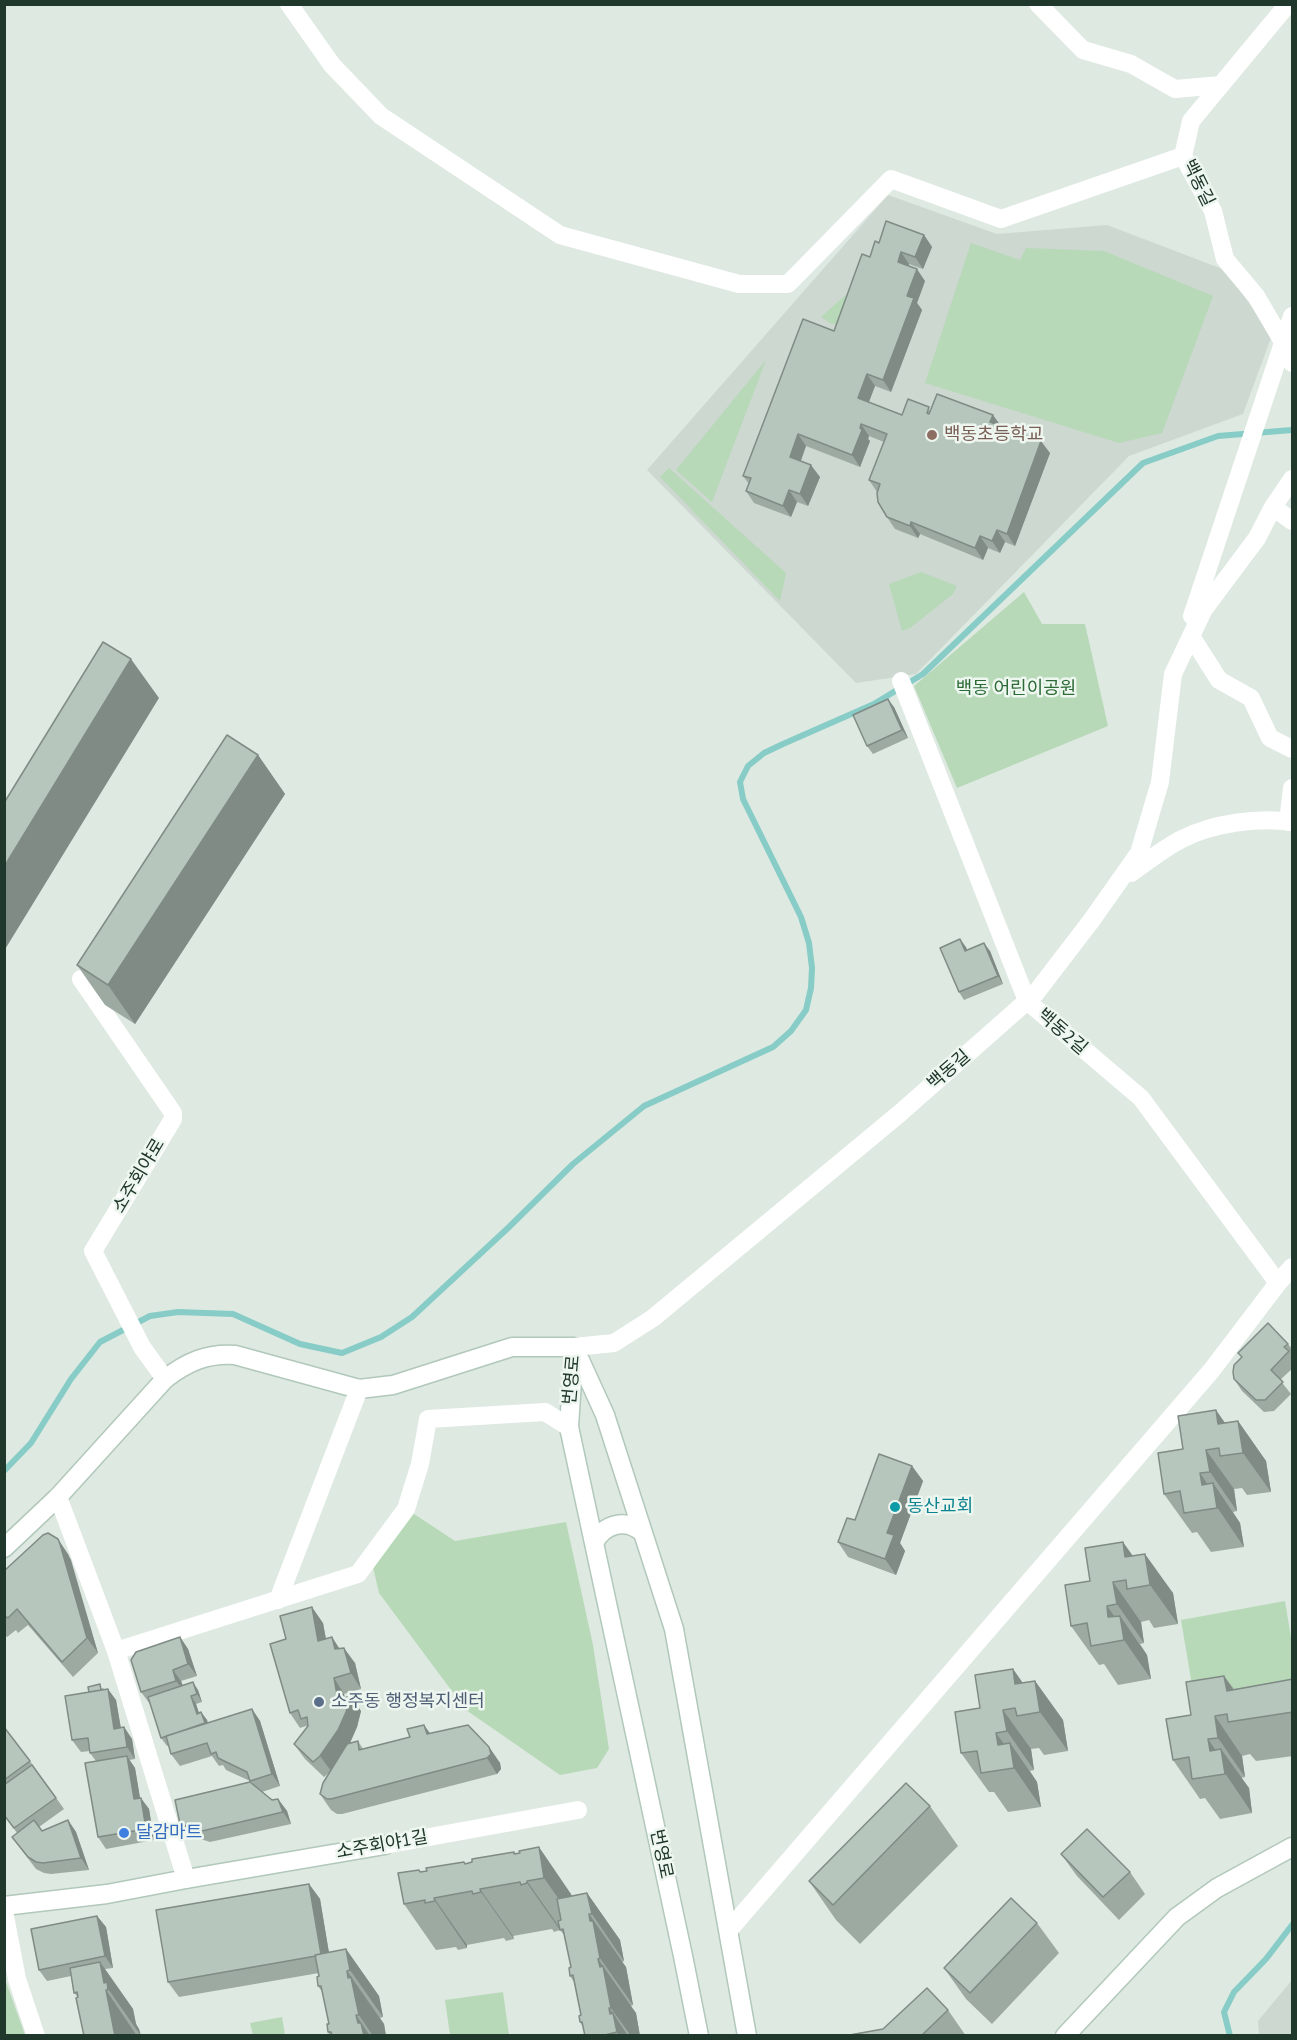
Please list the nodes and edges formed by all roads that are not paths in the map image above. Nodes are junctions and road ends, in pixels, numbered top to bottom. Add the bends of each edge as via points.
1 (289, 4) edge
2 (1038, 4) edge
3 (1288, 4) edge
4 (1221, 85) junction
5 (1183, 156) junction
6 (1293, 316) edge
7 (1283, 342) junction
8 (1293, 363) edge
9 (1293, 479) edge
10 (1272, 507) junction
11 (1293, 521) edge
12 (1191, 636) junction
13 (1173, 674) junction
14 (901, 681) dead end
15 (1293, 749) edge
16 (1293, 788) edge
17 (1290, 822) edge
18 (1120, 880) junction
19 (81, 979) edge
20 (1027, 1001) junction
21 (1293, 1267) edge
22 (1278, 1283) junction
23 (574, 1347) junction
24 (165, 1379) junction
25 (359, 1389) junction
26 (569, 1427) junction
27 (58, 1497) junction
28 (642, 1532) junction
29 (594, 1543) junction
30 (4, 1548) edge
31 (278, 1600) junction
32 (116, 1652) junction
33 (578, 1810) dead end
34 (1293, 1847) edge
35 (186, 1879) junction
36 (4, 1906) edge
37 (4, 1911) edge
38 (729, 1930) junction
39 (36, 2036) edge
40 (699, 2036) edge
41 (747, 2036) edge
42 (1065, 2036) edge

1 - 5 street via 332,65 381,116 560,235 739,284 788,284 891,179 1001,219
2 - 4 street via 1083,51 1131,64 1175,89
3 - 4 street, 백동길
4 - 5 street, 백동길 via 1191,121
5 - 7 street, 백동길 via 1213,212 1225,259 1256,296
6 - 7 street, 백동길
7 - 8 street, 백동길
7 - 13 street, 백동길
9 - 10 street, 백동길
10 - 11 street
10 - 12 street, 백동길 via 1257,538 1204,609
12 - 13 street, 백동길
12 - 15 street via 1219,680 1251,698 1270,738
13 - 18 street, 백동길 via 1161,782 1139,853
14 - 20 street, 백동2길
16 - 17 street
17 - 18 street via 1273,819 1210,827 1181,839
18 - 20 street, 백동길
19 - 24 street, 소주회야로 via 173,1113 93,1251 142,1347
20 - 22 street, 백동2길 via 1141,1098
20 - 23 street, 백동길 via 899,1114 653,1317 614,1343
21 - 22 street
22 - 38 street via 1211,1371
23 - 25 street via 512,1347 393,1385
23 - 26 street, 번영로
23 - 28 street, 번영로 via 605,1415
24 - 25 street via 183,1365 223,1354
24 - 27 street
25 - 31 street
26 - 29 street, 번영로
26 - 31 street via 545,1412 428,1419 406,1509 358,1574
27 - 30 street
27 - 32 street
28 - 29 street via 619,1523 603,1531
28 - 38 street, 번영로 via 674,1629
29 - 40 street, 번영로
31 - 32 street
32 - 35 street
33 - 35 street, 소주회야1길
34 - 42 street via 1217,1888 1177,1917
35 - 36 street, 소주회야1길 via 107,1894
37 - 39 street via 17,1979
38 - 41 street, 번영로

